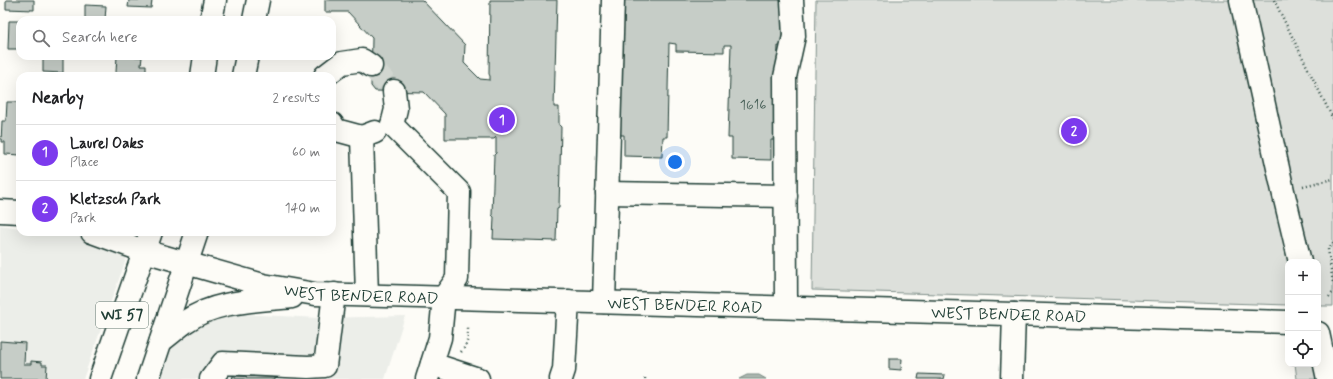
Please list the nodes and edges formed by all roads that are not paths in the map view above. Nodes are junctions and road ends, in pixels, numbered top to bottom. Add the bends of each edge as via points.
1 (215, 0) edge
2 (258, 0) edge
3 (613, 0) edge
4 (792, 0) edge
5 (1241, 0) edge
6 (212, 16) edge
7 (255, 16) edge
8 (204, 60) edge
9 (246, 60) edge
10 (371, 66) tunnel mouth
11 (203, 72) edge
12 (244, 72) edge
13 (330, 72) edge
14 (394, 91) tunnel mouth
15 (392, 125) junction
16 (336, 130) edge
17 (362, 137) junction
18 (607, 193) junction
19 (786, 196) junction
20 (0, 211) edge
21 (16, 212) edge
22 (114, 236) edge
23 (196, 236) edge
24 (147, 242) edge
25 (1299, 259) edge
26 (187, 264) junction
27 (325, 294) junction
28 (367, 295) junction
29 (444, 297) junction
30 (568, 301) junction
31 (604, 302) junction
32 (786, 308) junction
33 (1014, 314) junction
34 (1285, 322) edge
35 (1321, 323) edge
36 (1333, 324) edge
37 (161, 341) junction
38 (1321, 347) edge
39 (430, 371) edge
40 (307, 373) edge
41 (100, 379) edge
42 (149, 379) edge
43 (211, 379) edge
44 (478, 379) edge
45 (560, 379) edge
46 (1012, 379) edge
47 (1328, 379) edge

1 - 6 street
2 - 7 street
3 - 18 street
4 - 19 street via 794,36 785,77
5 - 25 street
8 - 11 street
9 - 12 street
10 - 13 street via 362,60 342,63
14 - 15 street via 396,109
15 - 17 street
15 - 29 street via 459,192 457,279
16 - 17 street
17 - 28 street
18 - 19 street
18 - 31 street
19 - 32 street
20 - 21 street
22 - 24 street, WEST BENDER ROAD
23 - 26 street, WI 57
24 - 26 street, WEST BENDER ROAD
24 - 41 street, WI 57
26 - 27 street, WEST BENDER ROAD via 263,285
26 - 37 street, WI 57
27 - 28 street, WEST BENDER ROAD
27 - 37 street via 220,306 186,321
27 - 40 street via 325,366
28 - 29 street, WEST BENDER ROAD
29 - 30 street, WEST BENDER ROAD
29 - 39 street via 440,338
30 - 31 street, WEST BENDER ROAD
30 - 45 street via 564,370
31 - 32 street, WEST BENDER ROAD
32 - 33 street, WEST BENDER ROAD
33 - 34 street, WEST BENDER ROAD
33 - 46 street
35 - 36 street
37 - 42 street, WI 57
38 - 47 street
39 - 44 street
40 - 43 street via 223,363

